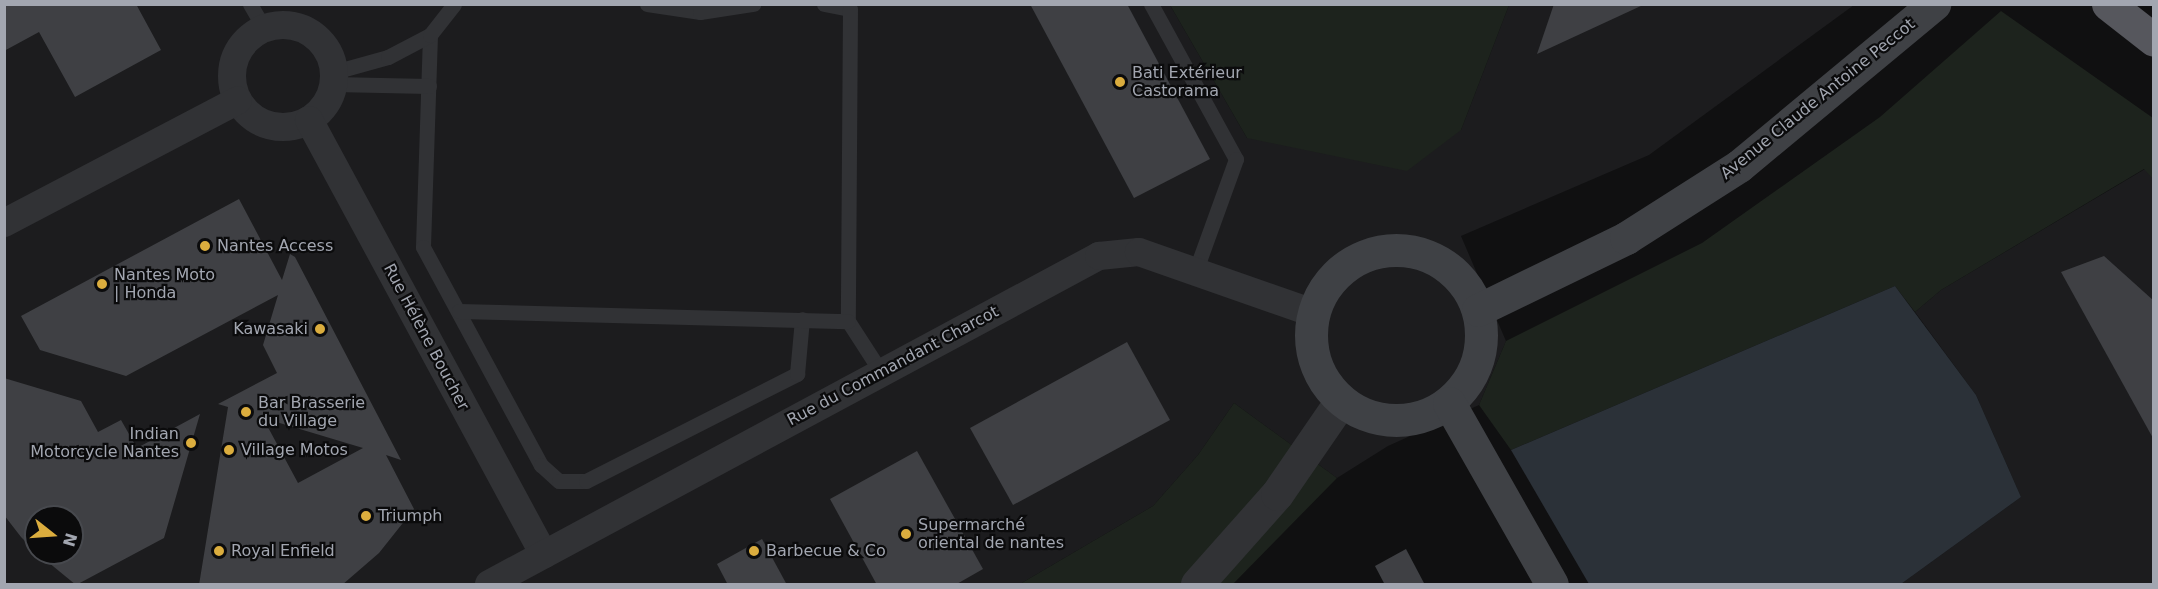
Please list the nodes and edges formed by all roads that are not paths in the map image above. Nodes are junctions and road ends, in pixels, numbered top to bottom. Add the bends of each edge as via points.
1 (454, 4) edge
2 (647, 4) edge
3 (753, 4) edge
4 (824, 4) edge
5 (1151, 4) edge
6 (1934, 4) edge
7 (2108, 4) edge
8 (257, 16) edge
9 (430, 35) junction
10 (2154, 40) edge
11 (334, 78) junction
12 (429, 86) junction
13 (238, 100) junction
14 (309, 120) junction
15 (4, 223) edge
16 (1195, 272) junction
17 (1478, 310) junction
18 (459, 311) junction
19 (1313, 313) junction
20 (802, 319) junction
21 (848, 321) junction
22 (881, 372) junction
23 (1341, 401) junction
24 (1449, 403) junction
25 (544, 555) junction
26 (489, 585) edge
27 (1197, 585) edge
28 (1552, 585) edge

1 - 9 lane
2 - 3 lane via 700,12
4 - 21 lane via 850,9
5 - 16 lane via 1236,159
6 - 17 main road, Avenue Claude Antoine Peccot via 1739,166 1626,238
7 - 10 highway
8 - 11 street via 310,32 324,45
8 - 13 street via 232,72
9 - 11 lane
9 - 12 lane
11 - 12 lane
11 - 14 street via 325,105
12 - 18 lane via 423,247
13 - 14 street via 265,124 283,127
13 - 15 street
14 - 25 street, Rue Hélène Boucher
16 - 19 street, Rue du Commandant Charcot
16 - 22 street, Rue du Commandant Charcot via 1139,252 1113,251
17 - 19 main road via 1464,282 1440,261 1410,250 1379,251 1349,263 1326,284
17 - 24 main road via 1478,361
18 - 20 lane
18 - 20 lane via 541,465 559,481 574,483 797,374
19 - 23 main road via 1314,361
20 - 21 lane
21 - 22 lane
22 - 25 street, Rue du Commandant Charcot
23 - 24 main road via 1366,416 1395,421 1424,417
23 - 27 street via 1277,494
24 - 28 main road
25 - 26 street, Rue du Commandant Charcot

